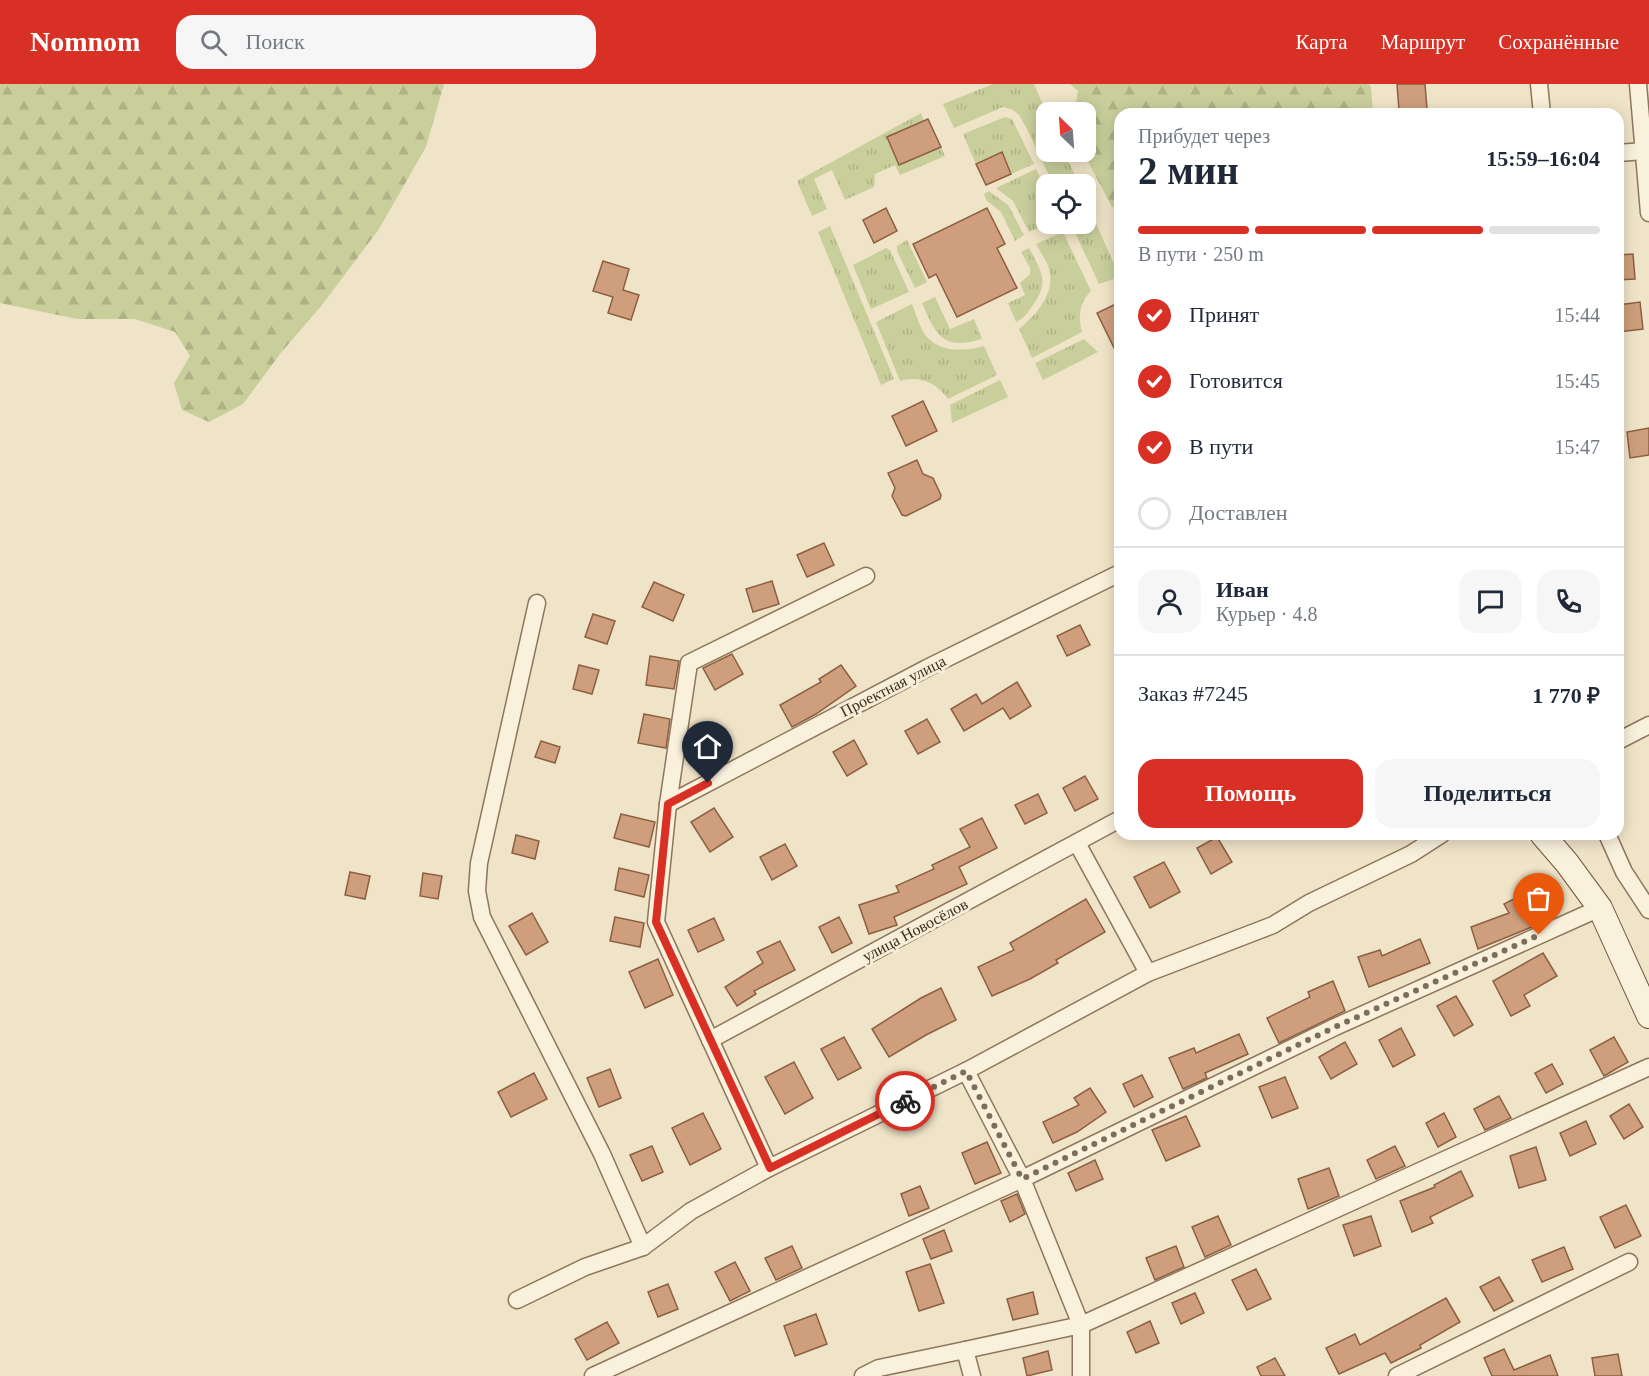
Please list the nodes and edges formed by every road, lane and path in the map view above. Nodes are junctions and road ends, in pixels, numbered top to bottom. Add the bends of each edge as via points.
1 (1539, 84) edge
2 (1638, 84) edge
3 (1541, 108) edge
4 (1644, 151) junction
5 (1624, 153) edge
6 (1649, 213) edge
7 (866, 576) dead end
8 (1114, 576) edge
9 (537, 603) dead end
10 (1649, 725) edge
11 (1624, 738) edge
12 (668, 804) junction
13 (1114, 822) edge
14 (1433, 840) edge
15 (1547, 840) edge
16 (1610, 840) edge
17 (1077, 843) junction
18 (1600, 908) junction
19 (1649, 910) edge
20 (1148, 973) junction
21 (1649, 1016) edge
22 (710, 1040) junction
23 (1649, 1067) edge
24 (966, 1071) junction
25 (770, 1168) junction
26 (1022, 1179) junction
27 (643, 1247) junction
28 (1629, 1262) dead end
29 (517, 1300) dead end
30 (1081, 1325) junction
31 (965, 1350) junction
32 (593, 1376) edge
33 (863, 1376) edge
34 (972, 1376) edge
35 (1081, 1376) edge
36 (1397, 1376) edge

1 - 3 street
2 - 4 street
4 - 5 street
4 - 6 street
7 - 12 street via 689,663
8 - 12 street, Проектная улица via 927,668
9 - 27 street via 479,863 477,891 482,916 602,1154
10 - 11 street
12 - 22 street via 656,922
13 - 17 street, улица Новосёлов
14 - 20 street via 1273,925
15 - 18 street
16 - 19 street via 1624,873
17 - 20 street
17 - 22 street, улица Новосёлов
18 - 21 street
18 - 26 street via 1335,1027
20 - 24 street
22 - 25 street
23 - 30 street
24 - 25 street
24 - 26 street
25 - 27 street via 691,1211
26 - 30 street
26 - 32 street
27 - 29 street via 585,1267
28 - 36 street
30 - 31 street
30 - 35 street
31 - 33 street via 879,1368
31 - 34 street

